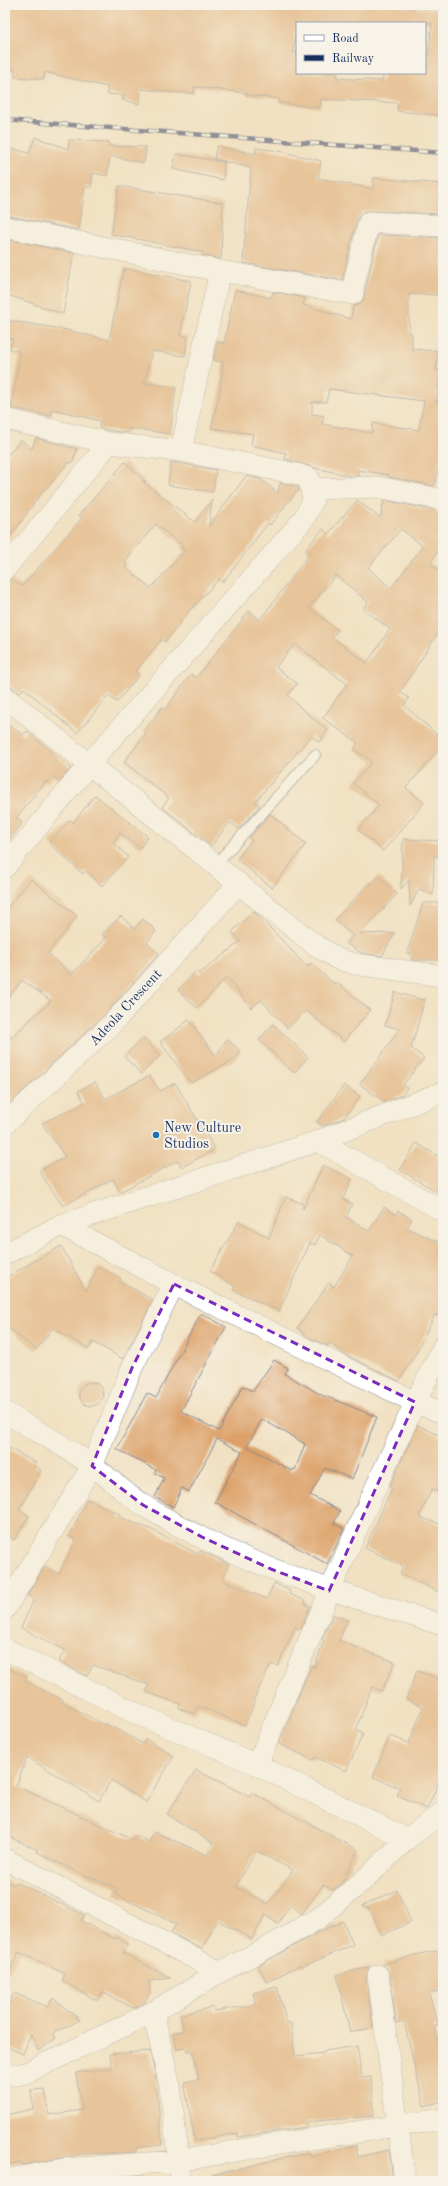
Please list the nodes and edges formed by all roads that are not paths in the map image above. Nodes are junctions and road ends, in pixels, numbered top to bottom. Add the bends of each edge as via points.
1 (443, 226) edge
2 (5, 227) edge
3 (220, 271) junction
4 (5, 419) edge
5 (108, 443) junction
6 (181, 451) junction
7 (312, 489) junction
8 (443, 500) edge
9 (5, 569) edge
10 (5, 697) edge
11 (315, 755) dead end
12 (90, 763) junction
13 (216, 864) junction
14 (5, 867) edge
15 (239, 883) junction
16 (443, 976) edge
17 (443, 1092) edge
18 (5, 1124) edge
19 (318, 1141) junction
20 (443, 1211) edge
21 (61, 1225) junction
22 (5, 1254) edge
23 (174, 1284) junction
24 (443, 1347) edge
25 (415, 1402) junction
26 (5, 1412) edge
27 (443, 1413) edge
28 (92, 1466) junction
29 (329, 1591) junction
30 (5, 1609) edge
31 (443, 1625) edge
32 (5, 1649) edge
33 (257, 1765) junction
34 (443, 1812) edge
35 (407, 1839) junction
36 (5, 1859) edge
37 (220, 1972) junction
38 (378, 1975) dead end
39 (153, 2012) junction
40 (5, 2072) edge
41 (443, 2119) edge
42 (398, 2126) junction
43 (180, 2171) edge
44 (5, 2180) edge
45 (405, 2181) edge

1 - 3 street via 369,222 352,287 353,294
2 - 3 street
3 - 6 street
4 - 5 street
5 - 6 street
5 - 9 street
6 - 7 street via 297,474 309,478
7 - 8 street via 378,487
7 - 12 street via 313,501 303,520
10 - 12 street
11 - 13 lane
12 - 13 street
12 - 14 street
13 - 15 street
15 - 16 street via 315,945 338,959 354,964
15 - 18 street, Adeola Crescent via 112,1024
17 - 19 street
19 - 20 street
19 - 21 street
21 - 22 street
21 - 23 street
23 - 25 street
23 - 28 street via 132,1368
24 - 25 street
25 - 27 street
25 - 29 street
26 - 28 street
28 - 29 street via 143,1505 202,1537 271,1569
28 - 30 street
29 - 31 street
29 - 33 street
32 - 33 street via 133,1712
33 - 35 street
34 - 35 street
35 - 37 street via 319,1918
36 - 37 street
37 - 39 street
38 - 42 street
39 - 40 street via 28,2072 18,2075
39 - 43 street via 170,2086
41 - 42 street
42 - 43 street via 264,2146
42 - 45 street
43 - 44 street via 63,2169

